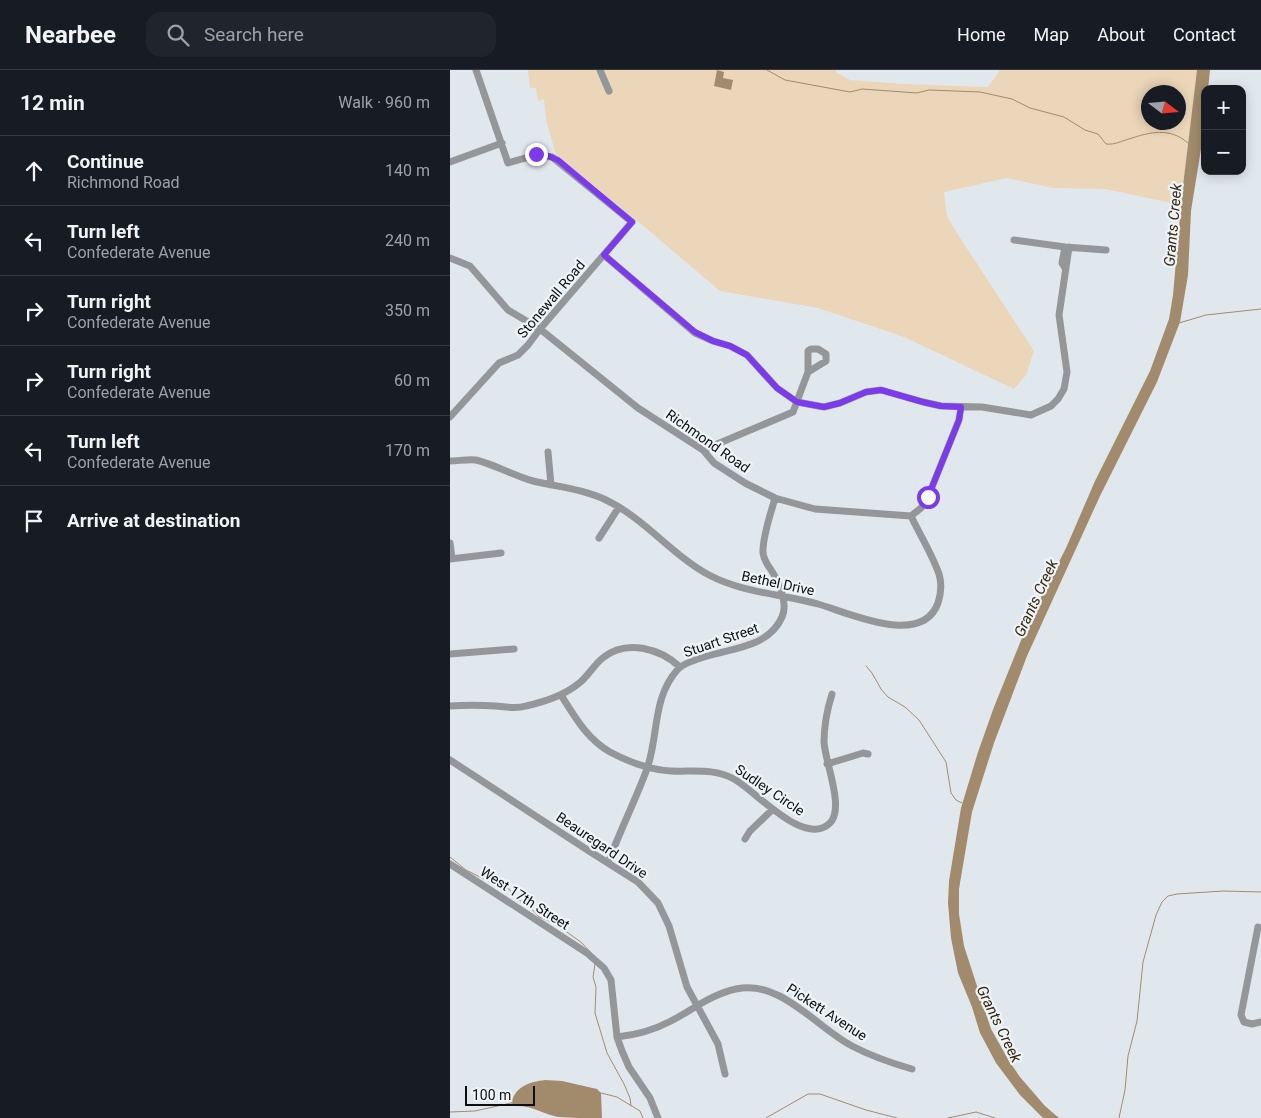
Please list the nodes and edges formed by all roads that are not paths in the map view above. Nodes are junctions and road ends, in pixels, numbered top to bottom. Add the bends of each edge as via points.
1 (476, 70) edge
2 (600, 70) edge
3 (609, 91) dead end
4 (502, 143) junction
5 (450, 162) edge
6 (1014, 240) dead end
7 (1067, 247) junction
8 (1106, 250) dead end
9 (604, 255) junction
10 (450, 258) edge
11 (540, 329) junction
12 (808, 372) dead end
13 (797, 402) junction
14 (961, 407) junction
15 (450, 417) edge
16 (703, 450) junction
17 (548, 452) dead end
18 (450, 461) edge
19 (551, 485) junction
20 (775, 498) junction
21 (619, 507) junction
22 (911, 516) junction
23 (599, 538) dead end
24 (450, 543) edge
25 (502, 554) dead end
26 (451, 558) edge
27 (782, 596) junction
28 (514, 649) dead end
29 (450, 654) edge
30 (680, 667) junction
31 (832, 694) dead end
32 (561, 696) junction
33 (450, 706) edge
34 (868, 754) dead end
35 (450, 760) edge
36 (827, 764) junction
37 (647, 767) junction
38 (772, 810) junction
39 (745, 839) dead end
40 (608, 863) junction
41 (450, 864) edge
42 (1258, 927) dead end
43 (697, 1006) junction
44 (1261, 1022) edge
45 (617, 1037) junction
46 (912, 1069) dead end
47 (725, 1074) dead end
48 (658, 1118) edge

1 - 4 street
2 - 3 street
4 - 5 street
4 - 9 street, Stonewall Road via 508,163 536,154 558,160 632,222
6 - 7 street
7 - 8 street
7 - 14 street via 1068,263 1059,316 1067,372 1064,389 1058,399 1031,415
9 - 11 street, Stonewall Road
9 - 13 street via 695,332 747,355 777,388
10 - 11 street, Richmond Road via 470,266 508,310
11 - 15 street, Stonewall Road via 518,355 499,363
11 - 16 street, Richmond Road via 638,408
12 - 13 street
13 - 14 street via 824,407 881,390 941,406
13 - 16 street via 788,415
14 - 22 street via 959,420 928,497
16 - 20 street, Richmond Road via 714,463
17 - 19 street
18 - 19 street, Bethel Drive via 475,460
19 - 21 street, Bethel Drive via 586,492
20 - 22 street, Richmond Road via 815,509
20 - 27 street, Stuart Street via 763,553
21 - 23 street
21 - 27 street, Bethel Drive via 710,576 742,589
22 - 27 street, Bethel Drive via 942,587 936,608 924,619 907,626 874,622
24 - 26 street
25 - 26 street
27 - 30 street, Stuart Street via 784,614 768,637
28 - 29 street
30 - 32 street via 663,654 651,650 616,649 603,657 580,684
30 - 37 street, Stuart Street via 663,692
31 - 36 street, Sudley Circle via 824,726
32 - 33 street via 516,708
32 - 37 street, Sudley Circle via 593,739 624,759
34 - 36 street
35 - 40 street, Beauregard Drive
36 - 38 street, Sudley Circle via 836,809 828,825 809,830
37 - 38 street, Sudley Circle via 719,772 744,786
37 - 40 street, Stuart Street
38 - 39 street
40 - 43 street, Beauregard Drive via 638,882 665,914 687,987
41 - 45 street, West 17th Street via 587,953 604,968 611,980
42 - 44 street via 1241,1015 1244,1022
43 - 45 street, Pickett Avenue via 670,1022 632,1036
43 - 46 street, Pickett Avenue via 736,989 764,990 782,996 851,1045
43 - 47 street, Beauregard Drive via 718,1044
45 - 48 street, West 17th Street via 629,1067 650,1098

